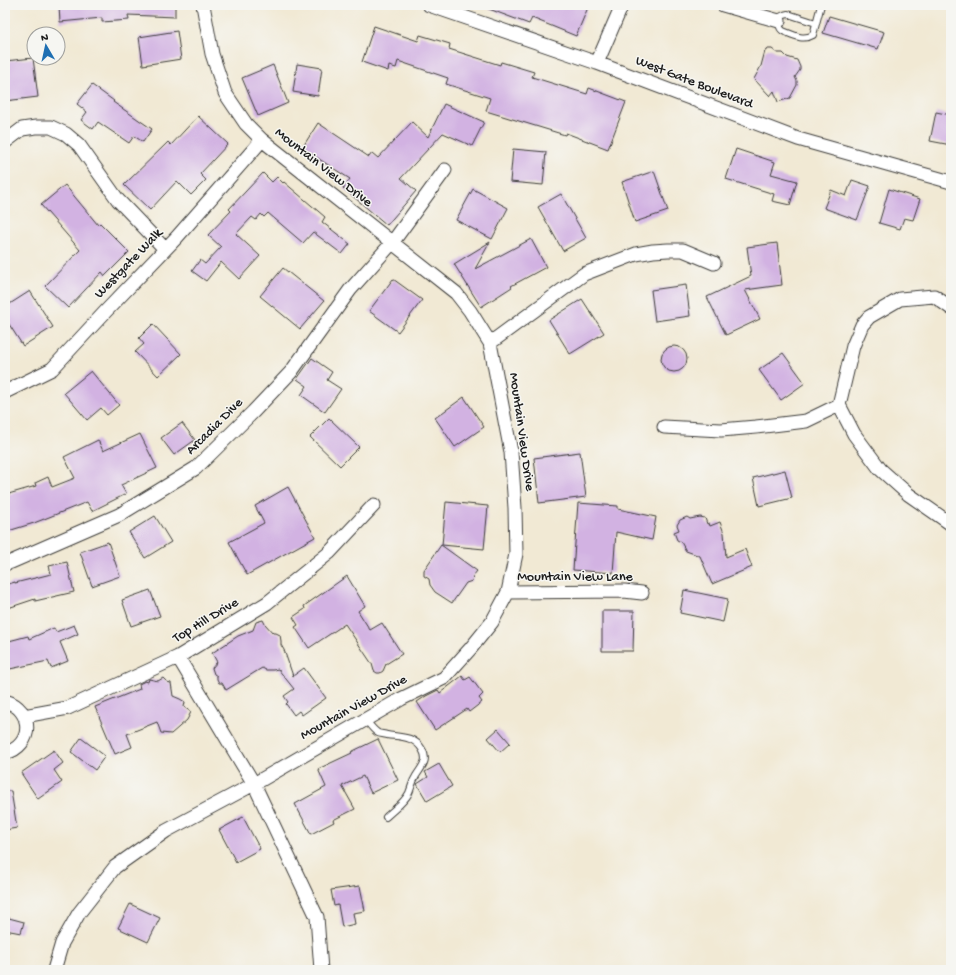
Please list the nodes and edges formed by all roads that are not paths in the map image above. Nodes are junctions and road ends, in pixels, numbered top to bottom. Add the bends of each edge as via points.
1 (203, 5) edge
2 (429, 5) edge
3 (622, 5) edge
4 (723, 5) edge
5 (821, 5) edge
6 (779, 22) junction
7 (816, 23) junction
8 (597, 63) junction
9 (262, 140) junction
10 (5, 142) edge
11 (445, 170) dead end
12 (951, 182) edge
13 (392, 243) junction
14 (165, 249) junction
15 (714, 263) dead end
16 (951, 308) edge
17 (490, 343) junction
18 (5, 392) edge
19 (839, 405) junction
20 (664, 427) dead end
21 (374, 504) dead end
22 (951, 524) edge
23 (5, 564) edge
24 (508, 592) junction
25 (642, 593) dead end
26 (178, 657) junction
27 (5, 701) edge
28 (24, 716) junction
29 (365, 720) junction
30 (5, 753) edge
31 (254, 784) junction
32 (386, 817) dead end
33 (54, 970) edge
34 (321, 970) edge

1 - 9 street, Mountain View Drive via 212,54 225,93 246,124
2 - 8 street, West Gate Boulevard
3 - 8 street
4 - 6 street
5 - 7 lane
6 - 7 lane via 780,17 788,14
6 - 7 lane via 783,31 805,38 813,35
8 - 12 street, West Gate Boulevard via 798,138
9 - 13 street, Mountain View Drive
9 - 14 street, Westgate Walk
10 - 14 street via 22,129 36,127 51,127 66,134 79,145 118,200
11 - 13 street, Arcadia Dive
13 - 17 street, Mountain View Drive via 456,293
13 - 23 street, Arcadia Dive via 350,290 291,372 196,468 119,515
14 - 18 street, Westgate Walk via 52,369
15 - 17 street via 683,250 636,254 584,274
16 - 19 street via 934,296 900,299 869,317 862,325 853,346
17 - 24 street, Mountain View Drive via 511,452 516,554
19 - 20 street via 806,421 721,430
19 - 22 street via 854,434 880,469 908,494
21 - 26 street, Top Hill Drive via 329,553 268,603
24 - 25 street, Mountain View Lane
24 - 29 street, Mountain View Drive via 492,622 444,678
26 - 28 street, Top Hill Drive via 68,708
26 - 31 street
27 - 28 street via 19,708
28 - 30 street via 27,724 23,740 18,747
29 - 31 street, Mountain View Drive
29 - 32 lane via 378,734 414,740 425,754 425,761 405,800
31 - 33 street, Mountain View Drive via 166,831 115,867 79,913 62,943
31 - 34 street via 317,917

